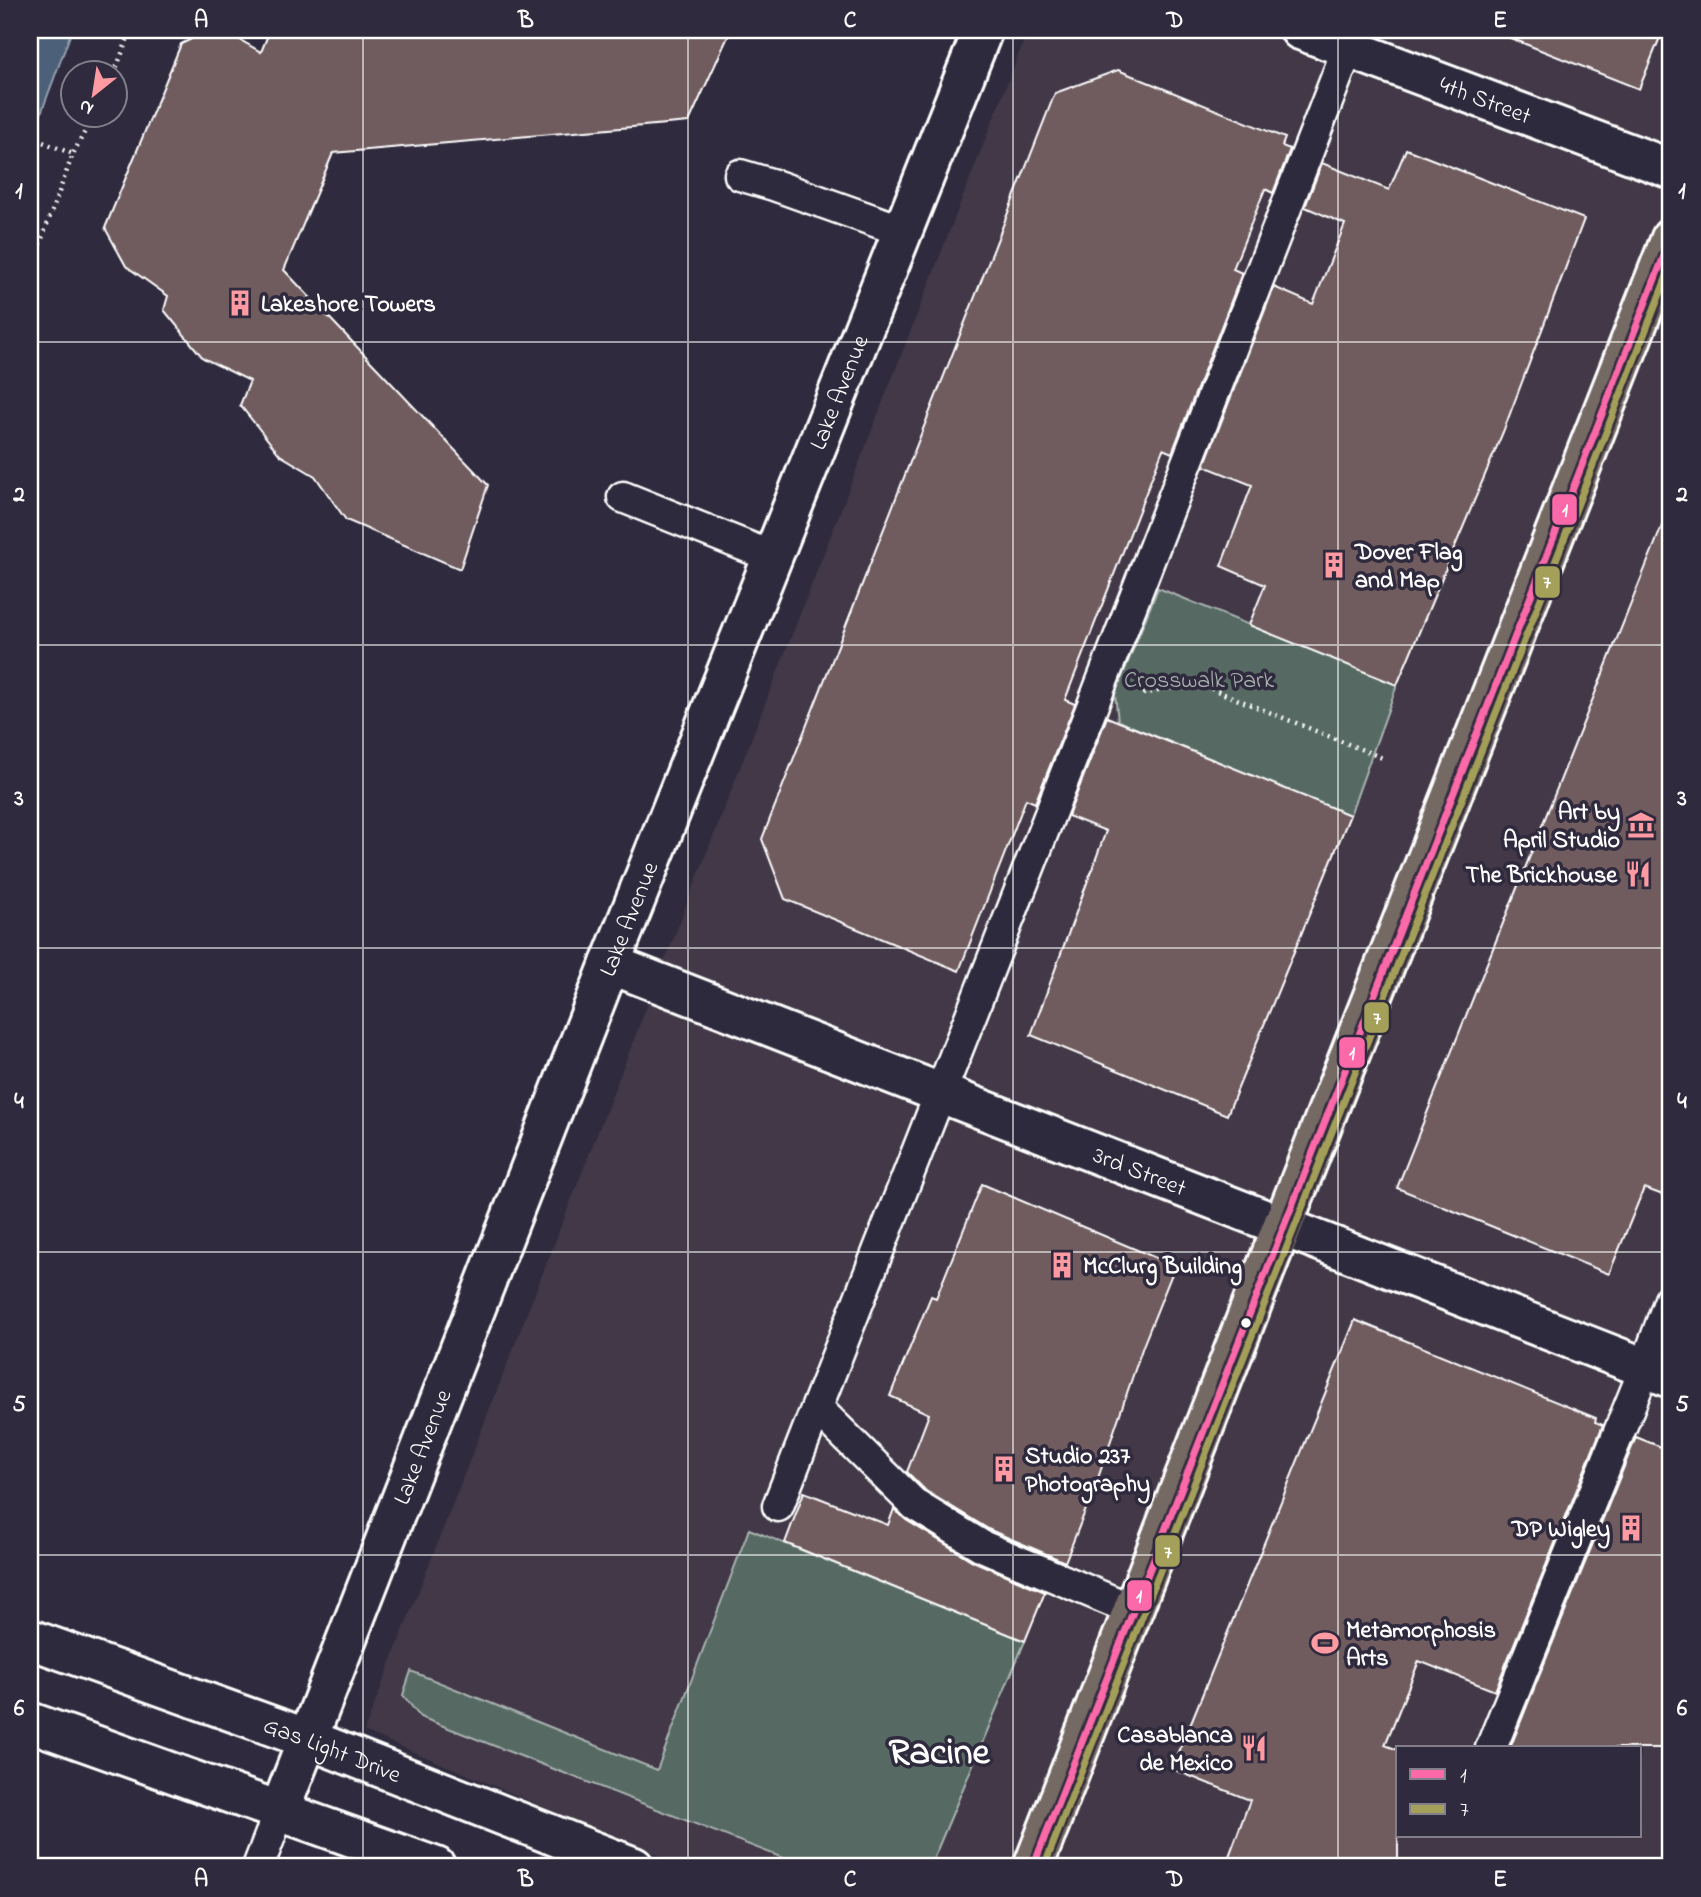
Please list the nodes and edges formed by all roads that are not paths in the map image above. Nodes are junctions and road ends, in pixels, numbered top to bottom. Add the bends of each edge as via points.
1 (983, 30) edge
2 (1300, 30) edge
3 (1348, 48) junction
4 (1671, 169) edge
5 (740, 175) dead end
6 (903, 231) junction
7 (1671, 238) edge
8 (623, 497) dead end
9 (773, 557) junction
10 (610, 964) junction
11 (940, 1093) junction
12 (1282, 1226) junction
13 (1671, 1297) edge
14 (1658, 1373) edge
15 (817, 1408) junction
16 (778, 1506) dead end
17 (1133, 1610) junction
18 (30, 1639) edge
19 (30, 1722) edge
20 (308, 1739) junction
21 (1492, 1746) edge
22 (280, 1810) junction
23 (258, 1867) edge
24 (436, 1867) edge
25 (634, 1867) edge
26 (1033, 1867) edge

1 - 6 street, Lake Avenue
2 - 3 street, 4th Street
3 - 4 street, 4th Street
3 - 11 lane
5 - 6 lane
6 - 9 street, Lake Avenue
7 - 12 main road
8 - 9 lane
9 - 10 street, Lake Avenue
10 - 11 street, 3rd Street
10 - 20 street, Lake Avenue
11 - 12 street, 3rd Street
11 - 15 lane
12 - 14 street, 3rd Street
12 - 17 main road
13 - 14 lane
14 - 21 lane
15 - 16 lane
15 - 17 lane via 915,1505 982,1546
17 - 26 main road
18 - 20 street, Gas Light Drive
19 - 22 street
20 - 22 street, Lake Avenue
20 - 25 street, Gas Light Drive
22 - 23 lane
22 - 24 street

